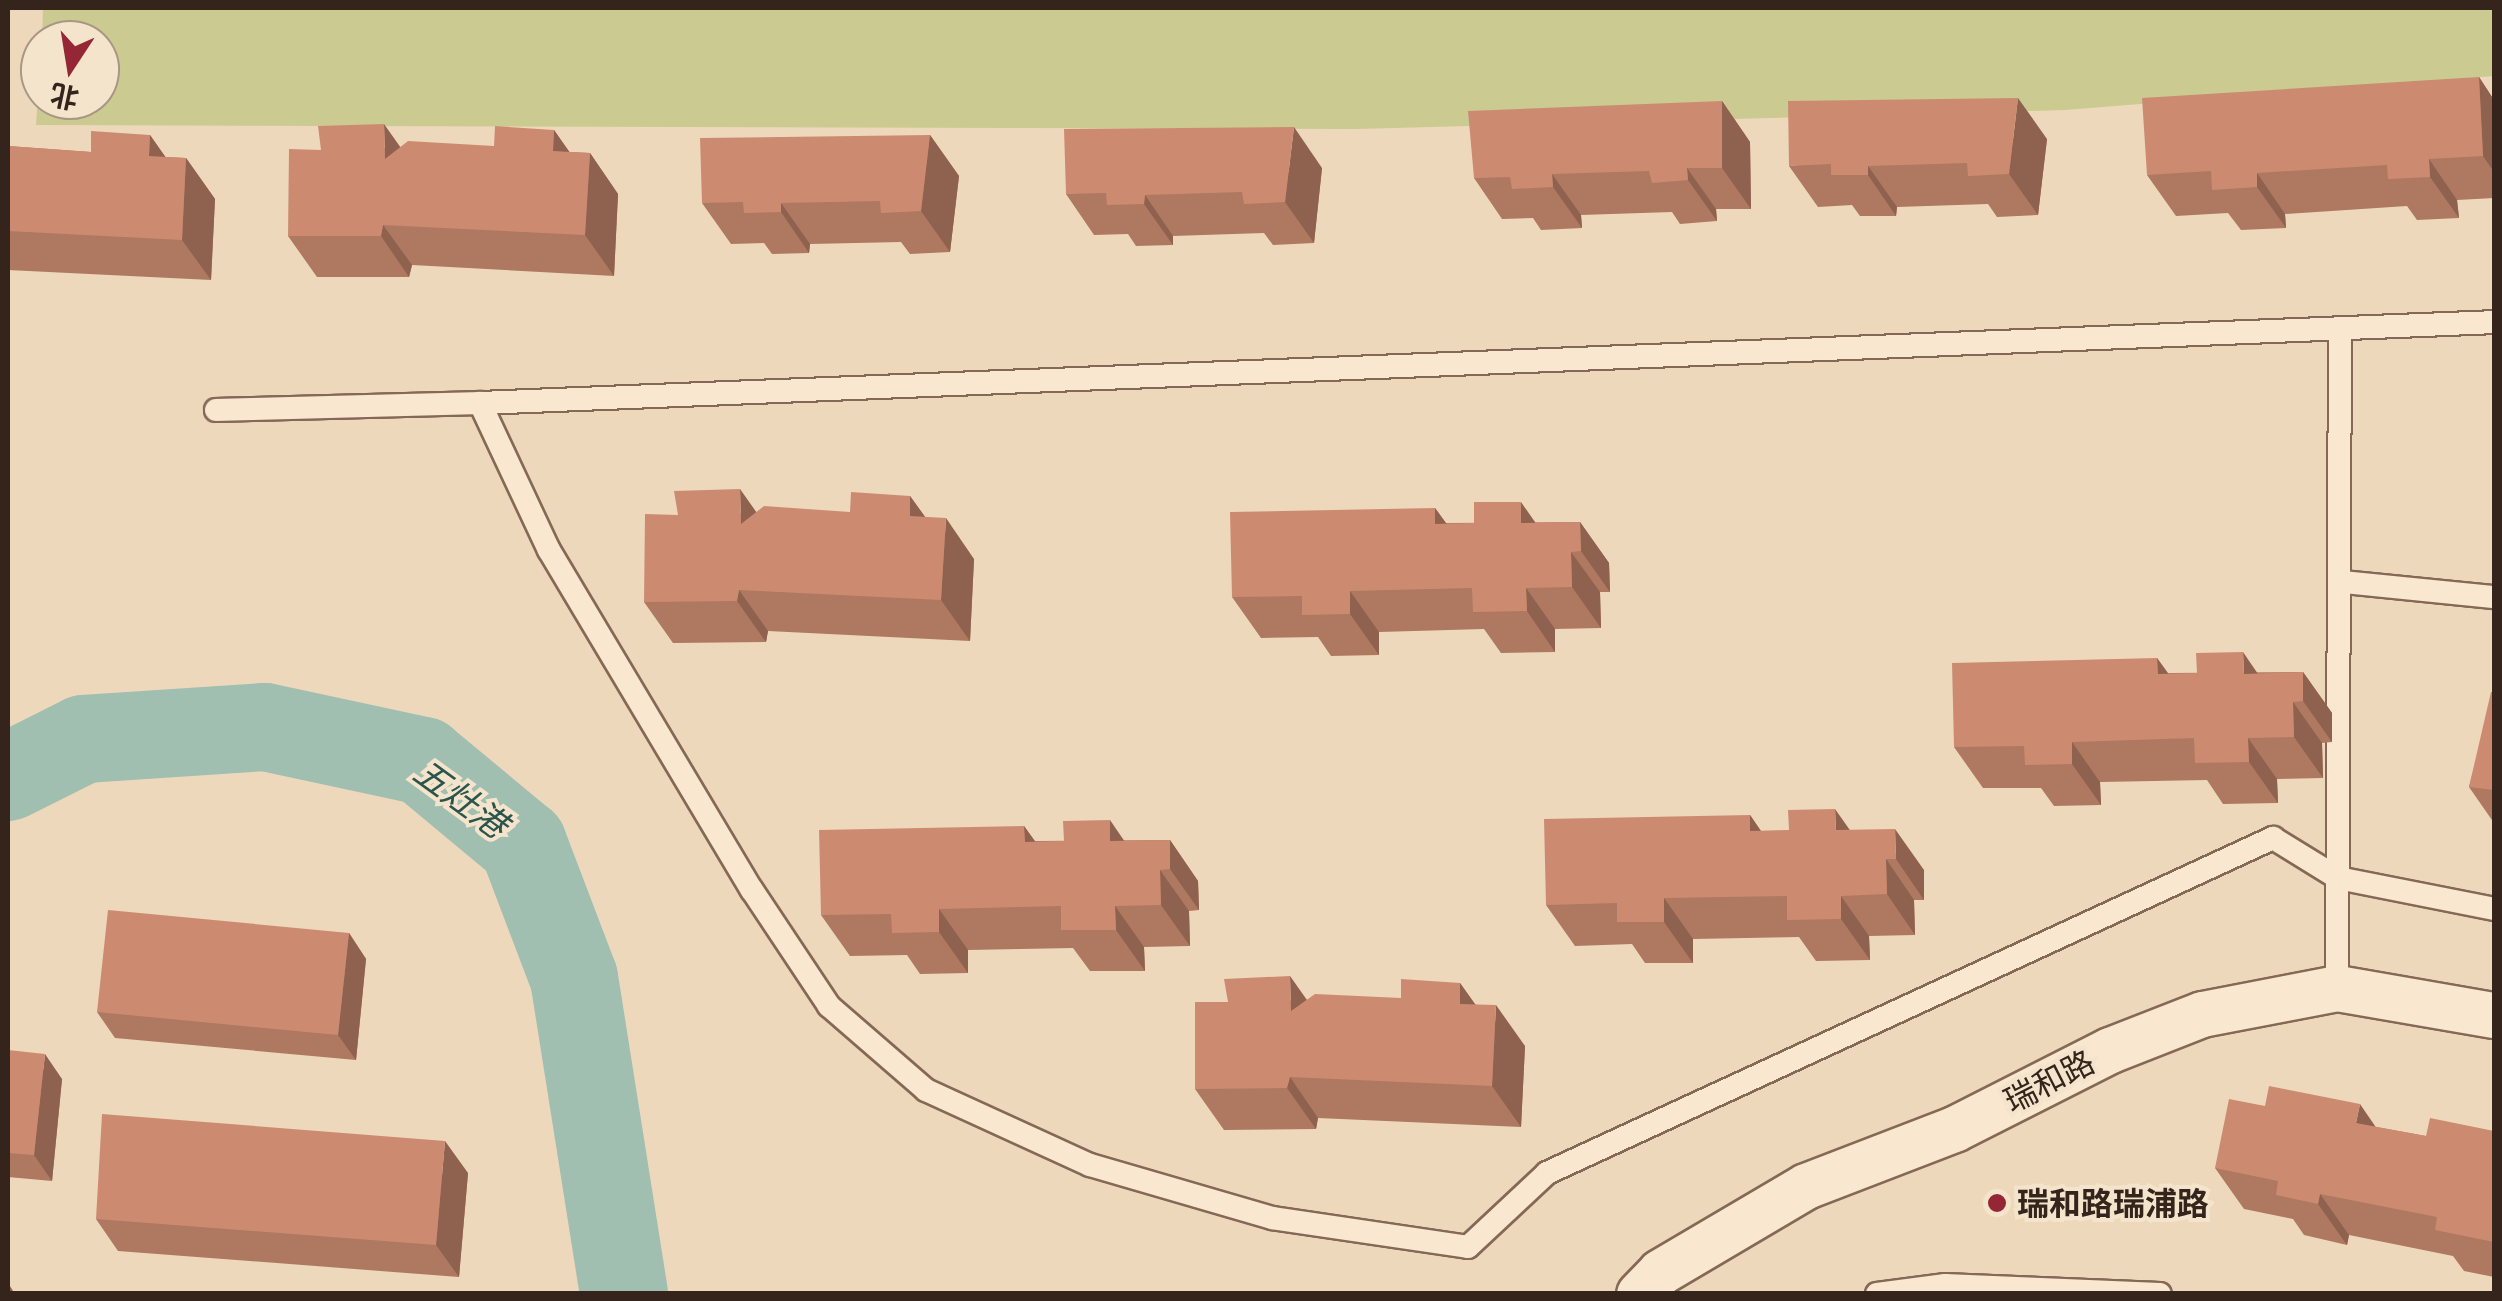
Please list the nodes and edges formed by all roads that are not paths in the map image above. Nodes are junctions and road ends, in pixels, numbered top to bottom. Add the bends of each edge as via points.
1 (2494, 322) edge
2 (2340, 332) junction
3 (480, 403) junction
4 (216, 410) dead end
5 (2343, 582) junction
6 (2494, 596) edge
7 (2338, 878) junction
8 (2494, 909) edge
9 (2337, 988) junction
10 (2494, 1015) edge
11 (1639, 1294) edge
12 (1877, 1294) edge
13 (2160, 1294) edge

1 - 2 lane
2 - 3 lane
2 - 5 lane
3 - 4 lane
3 - 7 lane via 549,550 829,1006 926,1090 1090,1165 1272,1218 1468,1248 1547,1173 2273,838
5 - 6 lane
5 - 7 lane
7 - 8 lane
7 - 9 lane
9 - 10 street, 瑞和路
9 - 11 street, 瑞和路 via 2202,1014 2110,1050 1954,1129 1806,1186 1660,1272
12 - 13 lane via 1945,1285

